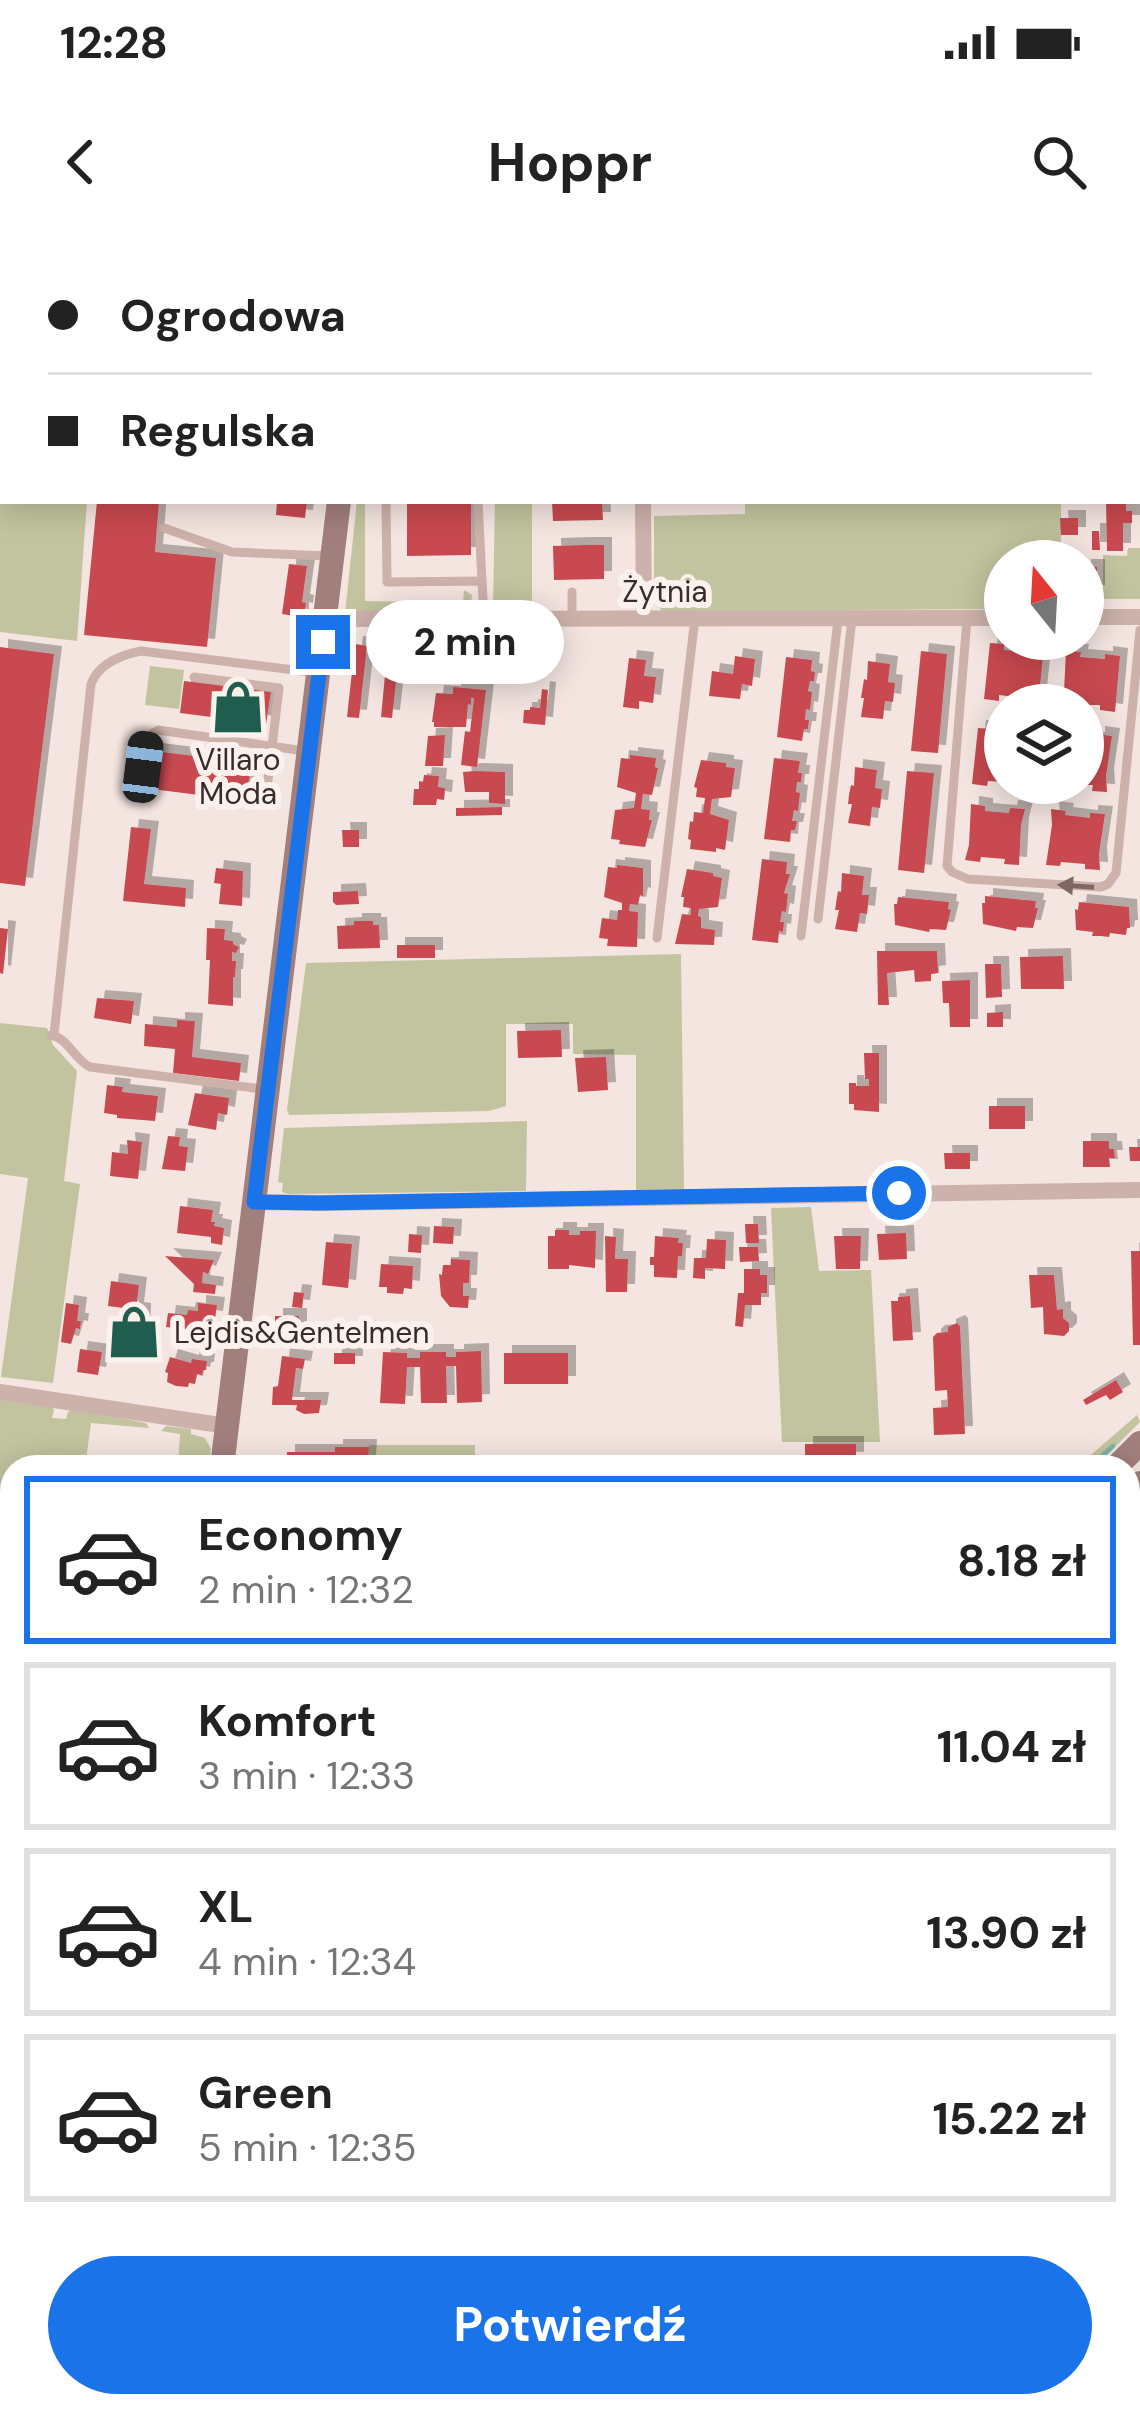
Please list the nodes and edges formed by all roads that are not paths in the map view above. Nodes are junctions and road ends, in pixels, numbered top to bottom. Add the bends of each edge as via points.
1 (339, 504) edge
2 (386, 504) edge
3 (478, 504) edge
4 (643, 504) edge
5 (164, 528) dead end
6 (332, 557) junction
7 (482, 581) junction
8 (572, 592) dead end
9 (1140, 616) edge
10 (1104, 617) edge
11 (484, 618) junction
12 (572, 618) junction
13 (644, 618) junction
14 (695, 618) junction
15 (326, 619) junction
16 (846, 619) junction
17 (968, 619) junction
18 (984, 619) edge
19 (1140, 630) edge
20 (320, 673) junction
21 (194, 677) dead end
22 (272, 746) junction
23 (310, 752) junction
24 (143, 767) dead end
25 (266, 797) dead end
26 (818, 919) dead end
27 (801, 936) dead end
28 (657, 938) dead end
29 (268, 1089) junction
30 (1140, 1190) edge
31 (254, 1202) junction
32 (0, 1392) edge
33 (227, 1426) junction
34 (223, 1455) edge

1 - 6 street
2 - 7 lane via 387,581
3 - 7 lane
4 - 13 street
5 - 6 lane via 232,552
6 - 15 street
7 - 11 lane
8 - 12 lane
9 - 10 street
11 - 12 street, Żytnia
11 - 15 street, Żytnia
12 - 13 street, Żytnia
13 - 14 street, Żytnia
14 - 16 street, Żytnia
14 - 28 lane
15 - 20 street
16 - 17 street, Żytnia
16 - 26 lane
16 - 27 lane
17 - 18 street, Żytnia
19 -> 17 lane via 1114,879 1101,887 968,879 952,872 946,857
20 - 23 street
20 - 29 lane via 141,651 115,659 91,683 52,1035 90,1067
21 - 22 lane via 279,688
22 - 23 lane
22 - 24 lane via 158,730 148,736
22 - 25 lane
23 - 29 street
29 - 31 street
30 - 31 street
31 - 33 street
32 - 33 street
33 - 34 street

